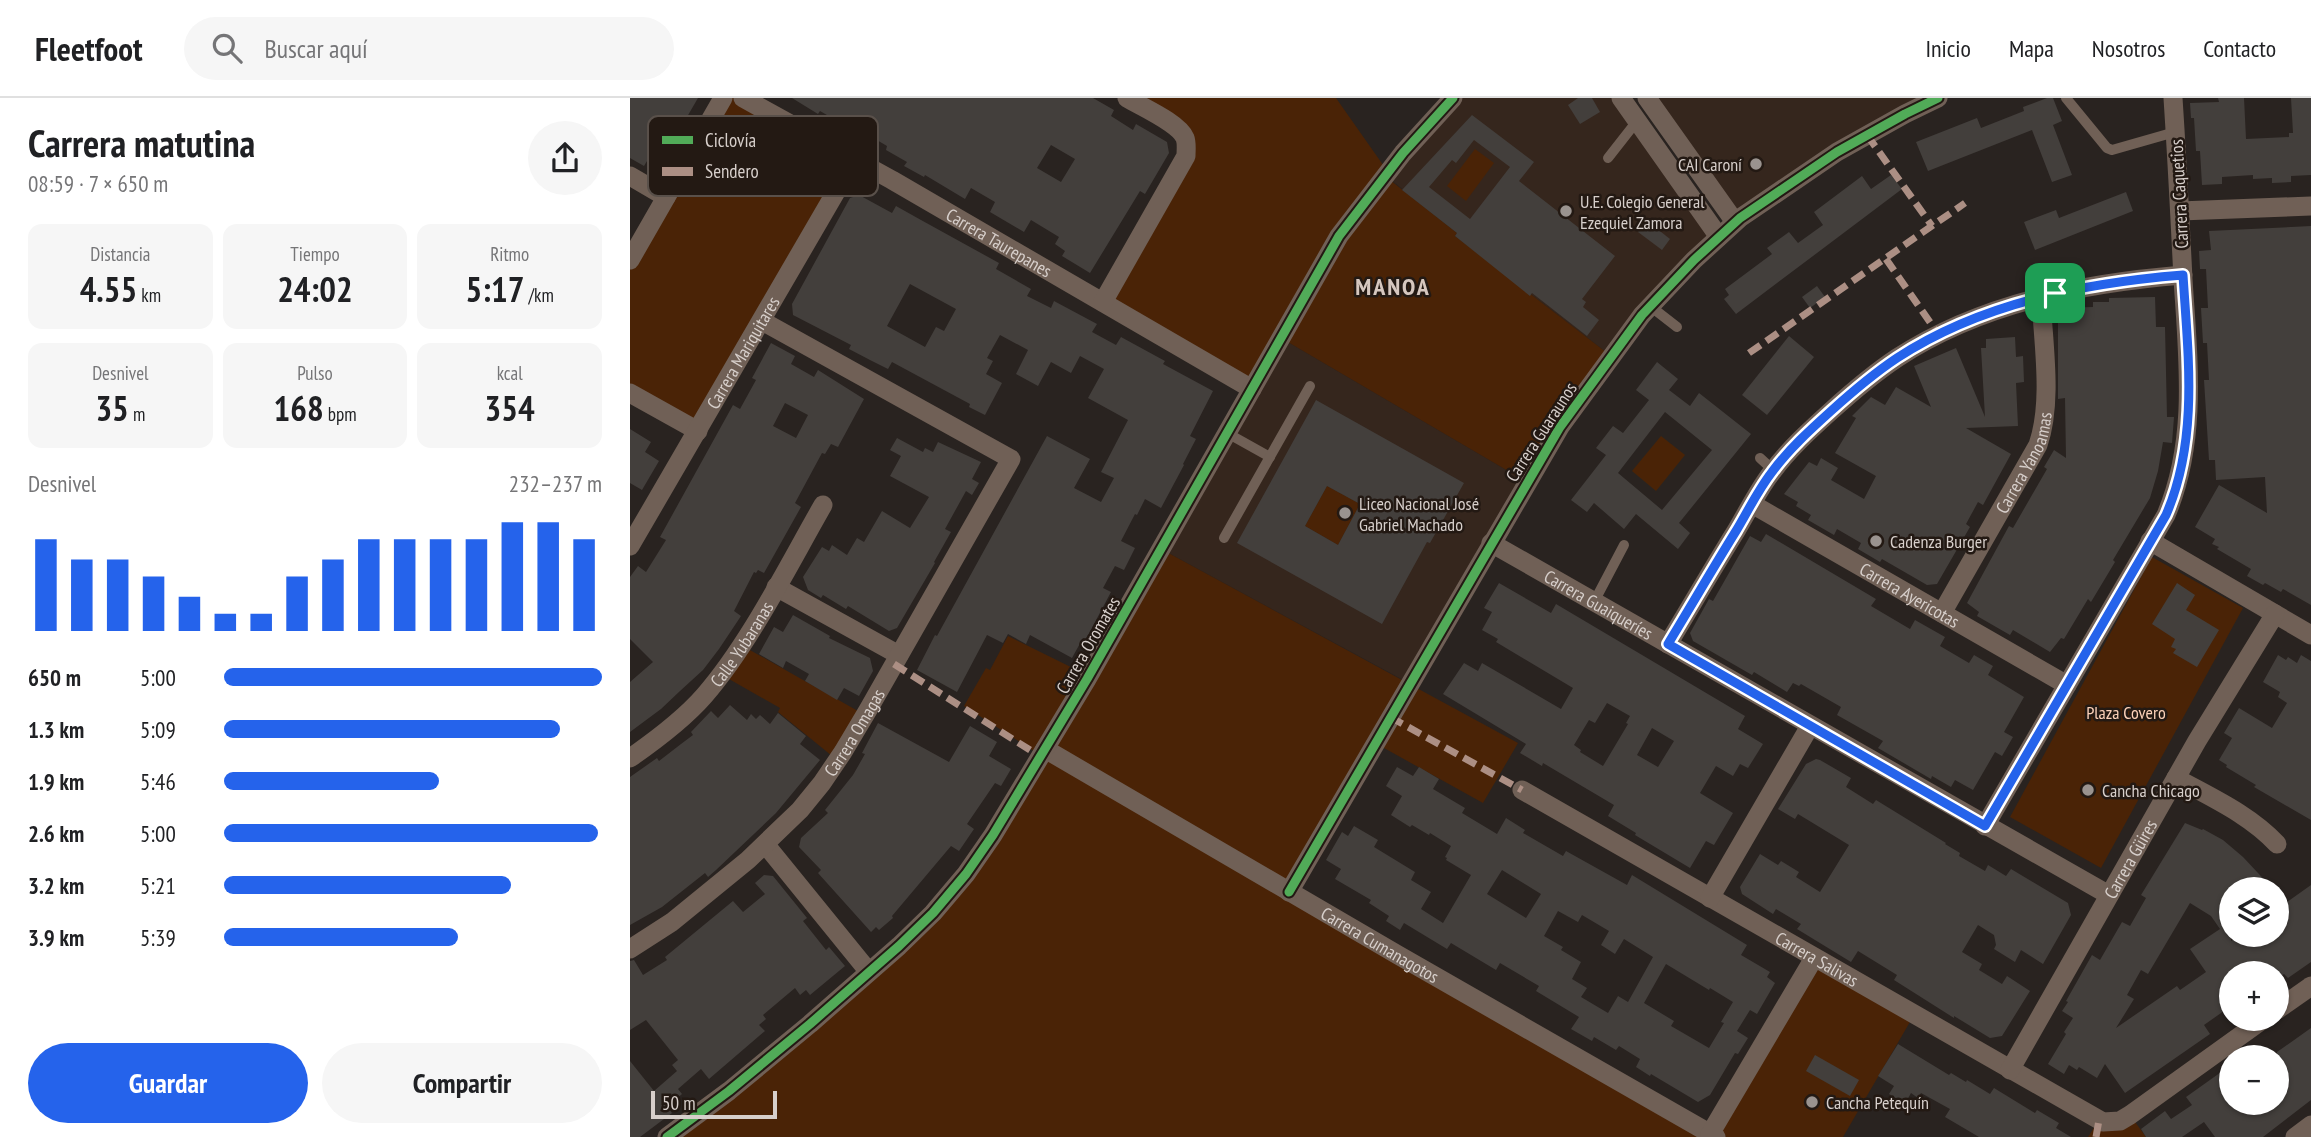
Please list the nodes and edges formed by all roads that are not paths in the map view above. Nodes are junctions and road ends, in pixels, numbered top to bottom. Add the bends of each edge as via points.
1 (723, 98) edge
2 (743, 98) edge
3 (1127, 98) edge
4 (1453, 98) edge
5 (1621, 98) edge
6 (1647, 98) edge
7 (1938, 98) edge
8 (2066, 98) edge
9 (2173, 98) edge
10 (713, 116) edge
11 (776, 116) edge
12 (1637, 121) junction
13 (2175, 132) junction
14 (1608, 158) dead end
15 (878, 172) edge
16 (630, 176) edge
17 (648, 186) edge
18 (834, 196) edge
19 (666, 197) edge
20 (2311, 206) edge
21 (2180, 211) junction
22 (1735, 222) junction
23 (1719, 237) junction
24 (630, 260) edge
25 (2183, 275) junction
26 (2041, 297) junction
27 (1103, 302) junction
28 (1650, 306) junction
29 (762, 320) junction
30 (1677, 327) dead end
31 (1310, 386) dead end
32 (1252, 389) junction
33 (630, 393) edge
34 (698, 431) junction
35 (1227, 433) junction
36 (1270, 457) junction
37 (1752, 504) junction
38 (823, 505) dead end
39 (1224, 538) dead end
40 (2150, 541) junction
41 (1491, 543) junction
42 (1624, 545) dead end
43 (630, 546) edge
44 (776, 587) junction
45 (1594, 602) junction
46 (1942, 613) junction
47 (2275, 614) junction
48 (2311, 635) edge
49 (1668, 644) junction
50 (899, 655) junction
51 (2067, 685) junction
52 (1810, 726) junction
53 (1045, 749) junction
54 (630, 758) edge
55 (2176, 778) junction
56 (1522, 790) dead end
57 (1985, 826) junction
58 (765, 844) junction
59 (2277, 844) dead end
60 (1289, 892) junction
61 (2109, 895) junction
62 (1710, 898) junction
63 (630, 949) edge
64 (1814, 958) junction
65 (869, 972) junction
66 (2311, 986) edge
67 (2289, 1002) edge
68 (2247, 1031) edge
69 (2010, 1070) junction
70 (2311, 1125) edge
71 (1713, 1135) edge
72 (667, 1137) edge
73 (2295, 1137) edge

1 - 10 street
2 - 11 street, Carrera Taurepanes
3 - 27 street via 1174,125 1185,138 1186,156
4 - 32 street, Carrera Oromates via 1403,153 1339,236
5 - 12 street
6 - 22 street
7 - 22 street, Carrera Guaraunos via 1838,152
8 - 13 lane via 2112,150
9 - 13 street, Carrera Caquetios
12 - 14 lane
12 - 23 street
13 - 21 street, Carrera Caquetios
15 - 27 street, Carrera Taurepanes
16 - 17 street
18 - 29 street, Carrera Mariquitares
19 - 24 street
20 - 21 street
21 - 25 street, Carrera Caquetios
22 - 23 street, Carrera Guaraunos
23 - 28 street, Carrera Guaraunos
25 - 26 street
25 - 40 street, Carrera Caquetios via 2187,428 2173,498
26 - 37 street via 1970,320 1899,357 1766,464
26 - 46 street, Carrera Yanoamas via 2043,431
27 - 32 street, Carrera Taurepanes
28 - 30 lane
28 - 41 street, Carrera Guaraunos via 1560,427
29 - 34 street, Carrera Mariquitares
29 - 50 street, Carrera Omagas via 1011,459
31 - 36 lane
32 - 35 street, Carrera Oromates
33 - 34 street
34 - 43 street, Carrera Mariquitares
35 - 36 lane
35 - 53 street, Carrera Oromates
36 - 39 lane
37 - 46 street, Carrera Ayericotas
37 - 49 street
38 - 44 street, Calle Yubaranas
40 - 47 street
40 - 51 street, Carrera Caquetios
41 - 45 street, Carrera Guaiqueríes
41 - 60 street, Carrera Guaraunos
42 - 45 lane
44 - 50 street
44 - 54 street, Calle Yubaranas via 703,697
45 - 49 street, Carrera Guaiqueríes
46 - 51 street, Carrera Ayericotas
47 - 48 street
47 - 55 street, Carrera Güires
49 - 52 street, Carrera Guaiqueríes
50 - 58 street, Carrera Omagas via 844,752 800,810
51 - 57 street, Carrera Caquetios
52 - 57 street, Carrera Guaiqueríes
52 - 62 street
53 - 60 street, Carrera Cumanagotos
53 - 65 street, Carrera Oromates via 966,874 933,913
55 - 59 street via 2257,825
55 - 61 street, Carrera Güires
56 - 62 street, Carrera Salivas
57 - 61 street, Carrera Guaiqueríes
58 - 63 street, Carrera Omagas via 672,922
58 - 65 street
60 - 71 street, Carrera Cumanagotos
61 - 69 street, Carrera Güires
62 - 64 street, Carrera Salivas
64 - 69 street, Carrera Salivas
64 - 71 street
65 - 72 street, Carrera Oromates via 729,1091
66 - 67 street
68 - 69 street, Carrera Salivas via 2130,1115 2112,1123 2094,1118
70 - 73 street

